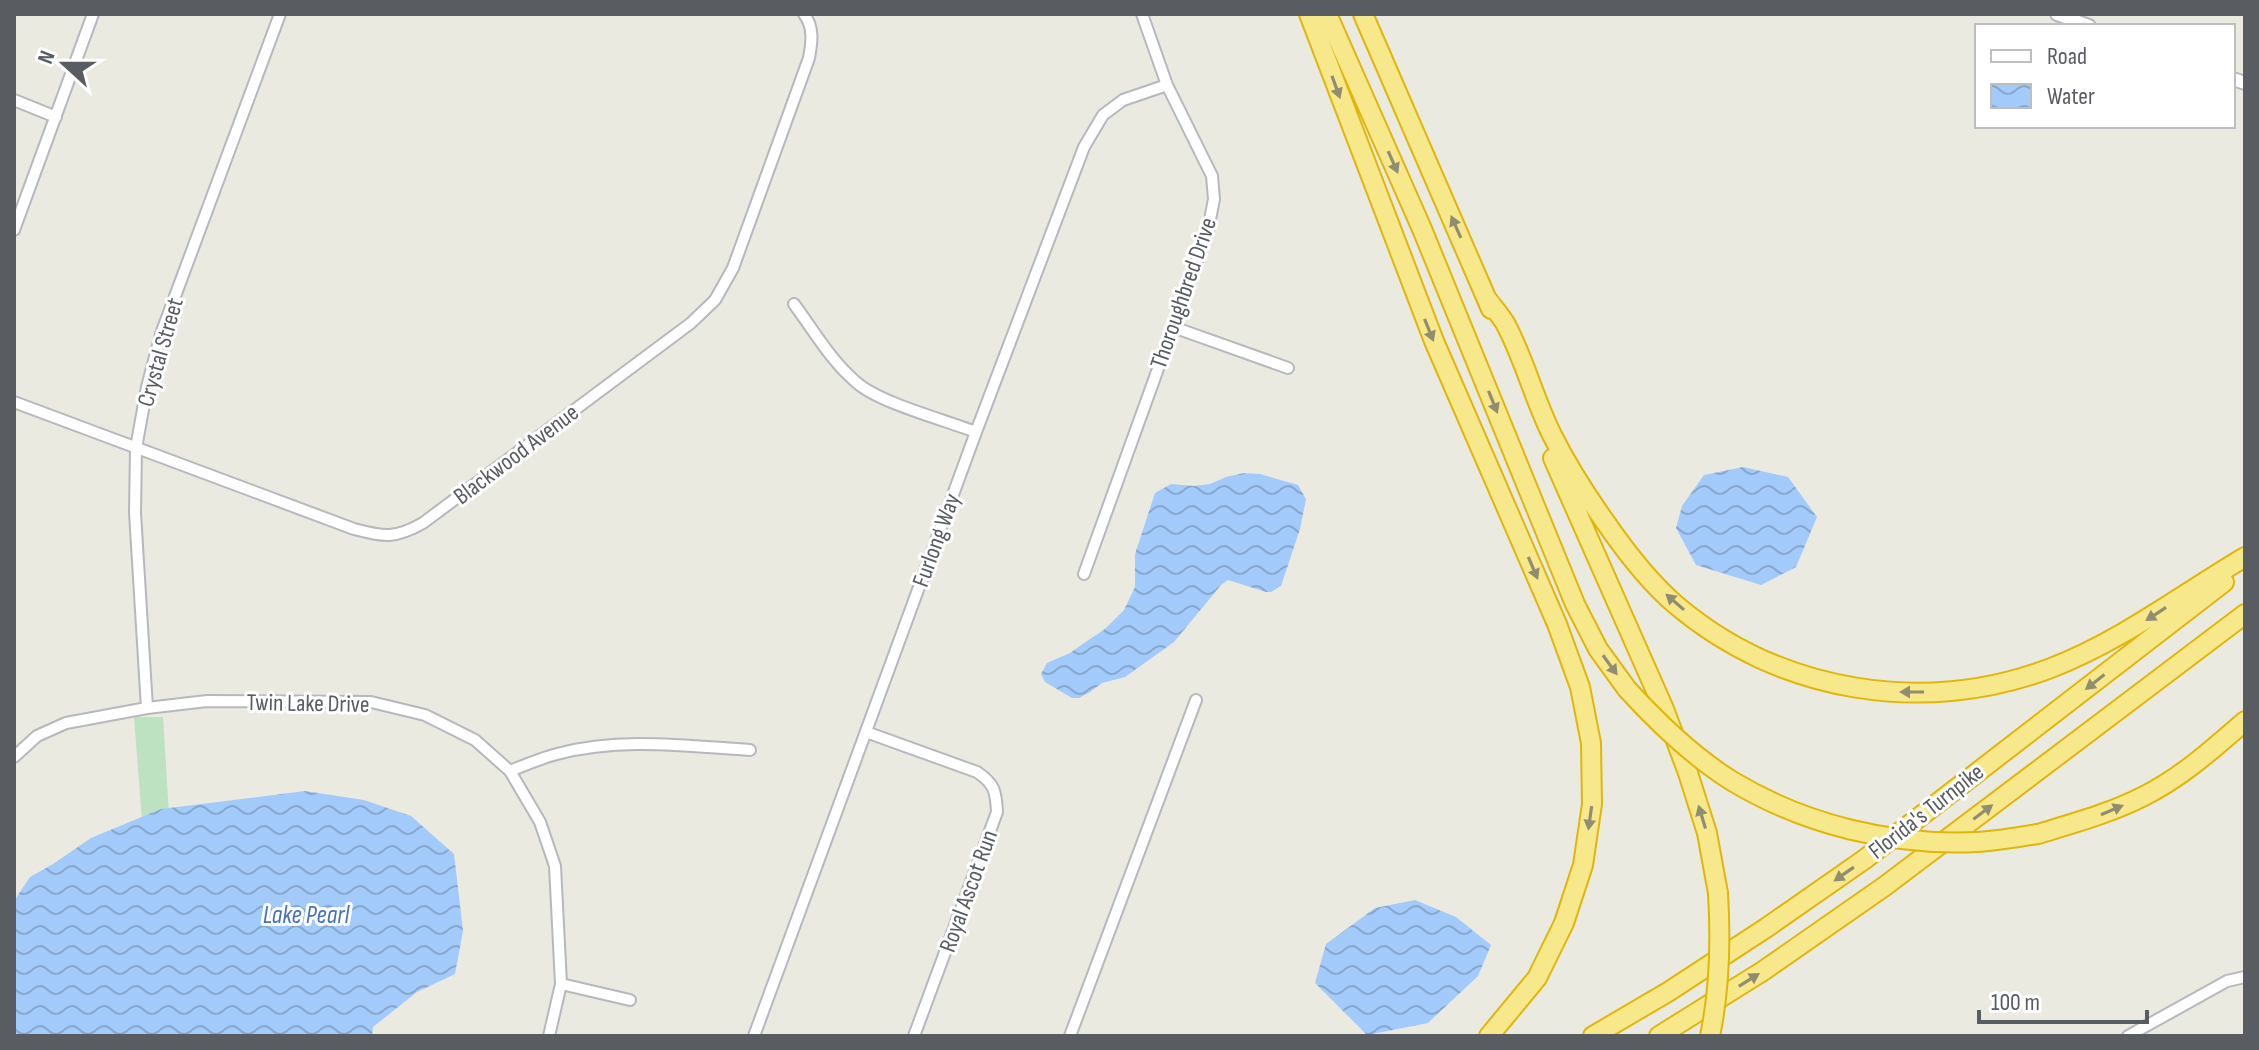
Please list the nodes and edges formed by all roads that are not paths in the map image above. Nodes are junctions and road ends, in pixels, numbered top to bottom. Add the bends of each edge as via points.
1 (93, 14) edge
2 (280, 14) edge
3 (1142, 14) edge
4 (1309, 14) edge
5 (1327, 14) edge
6 (1363, 14) edge
7 (2057, 14) edge
8 (806, 17) edge
9 (2084, 24) edge
10 (1167, 85) junction
11 (14, 100) edge
12 (56, 117) junction
13 (14, 230) edge
14 (1487, 299) junction
15 (794, 304) dead end
16 (1173, 327) junction
17 (1288, 368) dead end
18 (14, 402) edge
19 (976, 432) junction
20 (136, 448) junction
21 (2245, 557) edge
22 (2245, 565) edge
23 (1084, 574) dead end
24 (2245, 614) edge
25 (1196, 700) dead end
26 (147, 708) junction
27 (2245, 721) edge
28 (866, 732) junction
29 (750, 750) dead end
30 (14, 757) edge
31 (510, 771) junction
32 (2245, 977) edge
33 (561, 984) junction
34 (630, 1000) dead end
35 (549, 1036) edge
36 (754, 1036) edge
37 (914, 1036) edge
38 (1070, 1036) edge
39 (1489, 1036) edge
40 (1593, 1036) edge
41 (1659, 1036) edge
42 (1710, 1036) edge
43 (2128, 1036) edge

1 - 12 street
2 - 20 street, Crystal Street via 161,334
3 - 10 street, Thoroughbred Drive
4 -> 39 highway via 1434,341 1557,624 1580,687 1591,743 1592,804 1583,865 1564,923 1537,978
5 -> 27 highway, bridge via 1422,229 1575,604 1627,689 1690,751 1776,803 1828,823 1923,842 1979,842 2038,834 2146,796
14 -> 6 highway
7 - 9 street
8 - 20 street, Blackwood Avenue via 813,39 809,58 733,268 715,300 423,523 403,534 372,534
10 - 16 street, Thoroughbred Drive via 1212,176 1214,199
10 - 19 street, Furlong Way via 1123,100 1103,115 1084,147
11 - 12 street
12 - 13 street
21 -> 14 highway via 2099,647 2007,682 1914,693 1858,690 1806,677 1760,660 1716,635 1641,570 1552,435 1505,323
42 -> 14 highway, bridge via 1721,949 1707,833 1664,709
15 - 19 street via 858,384
16 - 17 street
16 - 23 street, Thoroughbred Drive
18 - 20 street, Blackwood Avenue
19 - 28 street, Furlong Way
20 - 26 street, Crystal Street
22 -> 40 highway, Florida's Turnpike via 1865,859 1668,992
41 -> 24 highway, Florida's Turnpike via 1885,886
25 - 38 street
26 - 30 street, Twin Lake Drive via 66,723 37,736
26 - 31 street, Twin Lake Drive via 207,701 371,702 425,715 475,740
28 - 36 street, Furlong Way
28 - 37 street, Royal Ascot Run via 977,772 996,794 997,812
29 - 31 street via 650,743 557,754
31 - 33 street, Twin Lake Drive via 540,822 555,866
32 - 43 street via 2227,981
33 - 34 street
33 - 35 street, Twin Lake Drive

